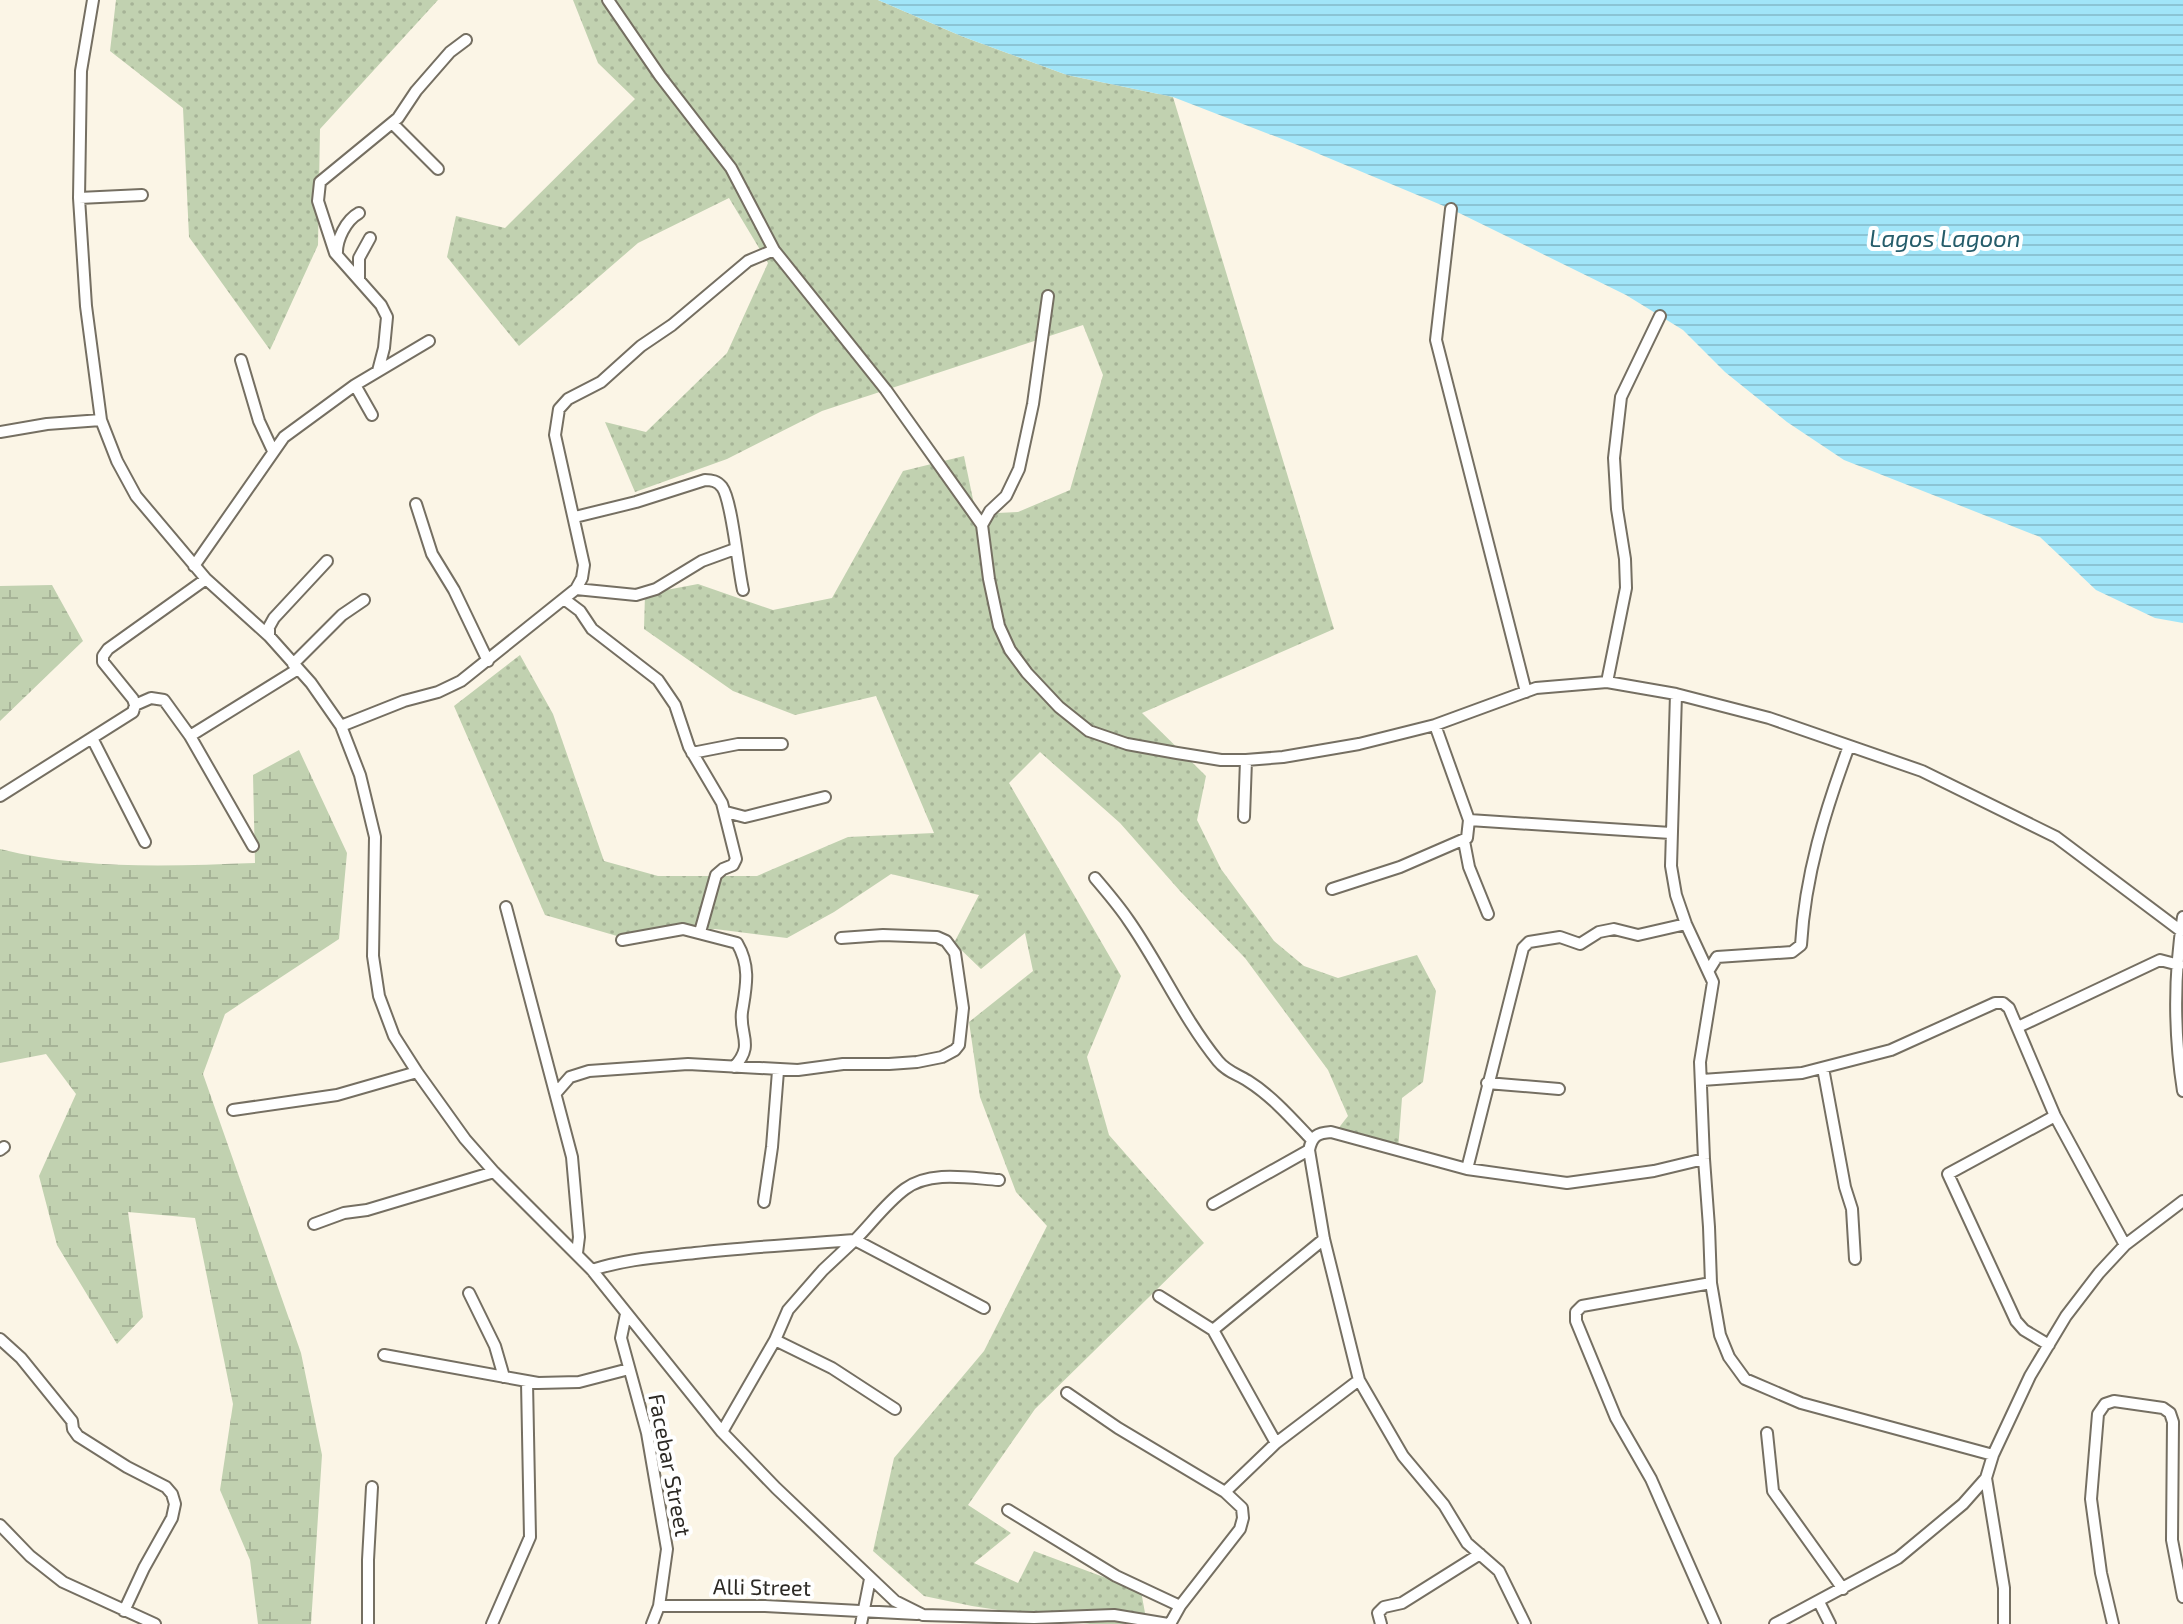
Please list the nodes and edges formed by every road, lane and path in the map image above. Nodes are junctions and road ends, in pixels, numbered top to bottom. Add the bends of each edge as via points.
1 (93, 0) edge
2 (608, 0) edge
3 (466, 40) dead end
4 (392, 123) junction
5 (438, 169) dead end
6 (142, 195) dead end
7 (79, 198) junction
8 (1451, 209) dead end
9 (359, 213) dead end
10 (370, 238) dead end
11 (774, 250) junction
12 (337, 257) junction
13 (359, 280) junction
14 (1048, 296) dead end
15 (1660, 316) dead end
16 (429, 341) dead end
17 (241, 360) dead end
18 (378, 371) junction
19 (355, 385) junction
20 (372, 415) dead end
21 (101, 420) junction
22 (0, 432) edge
23 (273, 451) junction
24 (416, 504) dead end
25 (575, 517) junction
26 (982, 525) junction
27 (735, 549) junction
28 (327, 561) dead end
29 (194, 566) junction
30 (206, 579) junction
31 (576, 589) junction
32 (743, 590) dead end
33 (564, 599) junction
34 (364, 600) dead end
35 (269, 636) junction
36 (488, 661) junction
37 (296, 666) junction
38 (1607, 682) junction
39 (1526, 692) junction
40 (1676, 694) junction
41 (135, 705) junction
42 (1435, 725) junction
43 (341, 726) junction
44 (190, 736) junction
45 (92, 738) junction
46 (782, 744) dead end
47 (1849, 746) junction
48 (692, 753) junction
49 (1246, 760) junction
50 (0, 796) edge
51 (825, 797) dead end
52 (726, 812) junction
53 (1244, 817) dead end
54 (1469, 820) junction
55 (1671, 833) junction
56 (1464, 841) junction
57 (145, 842) dead end
58 (253, 846) dead end
59 (1095, 878) dead end
60 (1332, 889) dead end
61 (506, 907) dead end
62 (1488, 914) dead end
63 (2183, 917) edge
64 (1686, 924) junction
65 (2181, 931) junction
66 (700, 932) junction
67 (841, 938) dead end
68 (622, 940) dead end
69 (2179, 965) junction
70 (1709, 970) junction
71 (2018, 1027) junction
72 (734, 1067) junction
73 (1823, 1068) junction
74 (778, 1071) junction
75 (417, 1072) junction
76 (1702, 1080) junction
77 (1487, 1083) junction
78 (1559, 1089) dead end
79 (2183, 1091) edge
80 (556, 1093) junction
81 (233, 1110) dead end
82 (2055, 1116) junction
83 (1310, 1145) junction
84 (1704, 1159) junction
85 (1467, 1169) junction
86 (494, 1172) junction
87 (999, 1180) dead end
88 (2183, 1201) edge
89 (764, 1202) dead end
90 (1213, 1204) dead end
91 (314, 1224) dead end
92 (1324, 1239) junction
93 (855, 1240) junction
94 (2125, 1245) junction
95 (577, 1253) junction
96 (1855, 1259) dead end
97 (592, 1270) junction
98 (1711, 1283) junction
99 (469, 1293) dead end
100 (1159, 1296) dead end
101 (984, 1308) dead end
102 (626, 1314) junction
103 (1213, 1330) junction
104 (0, 1339) edge
105 (775, 1340) junction
106 (2049, 1345) junction
107 (384, 1355) dead end
108 (629, 1369) junction
109 (504, 1377) junction
110 (1359, 1380) junction
111 (527, 1382) junction
112 (1067, 1393) dead end
113 (895, 1409) dead end
114 (722, 1432) junction
115 (1767, 1433) dead end
116 (1276, 1443) junction
117 (1993, 1455) junction
118 (1986, 1478) junction
119 (372, 1487) dead end
120 (1225, 1492) junction
121 (1008, 1510) dead end
122 (0, 1525) edge
123 (1480, 1554) junction
124 (870, 1579) junction
125 (1843, 1589) junction
126 (2183, 1597) edge
127 (1819, 1602) junction
128 (659, 1606) junction
129 (1180, 1606) junction
130 (863, 1610) junction
131 (124, 1611) junction
132 (923, 1615) junction
133 (1033, 1621) edge
134 (155, 1624) edge
135 (368, 1624) edge
136 (492, 1624) edge
137 (652, 1624) edge
138 (861, 1624) edge
139 (1169, 1624) edge
140 (1381, 1624) edge
141 (1525, 1624) edge
142 (1715, 1624) edge
143 (1775, 1624) edge
144 (1830, 1624) edge
145 (2004, 1624) edge
146 (2113, 1624) edge

1 - 7 street via 80,83
2 - 11 street via 731,168
3 - 4 street
4 - 5 street
4 - 12 street via 320,182 318,201
6 - 7 street
7 - 21 street
8 - 39 street via 1436,340
9 - 12 street via 347,224
10 - 13 street via 359,258
11 - 25 street via 748,261 601,382 559,409 555,435
11 - 26 street via 886,390
12 - 13 street
13 - 18 street via 387,317
14 - 26 street via 1019,469 1006,496
15 - 38 street via 1621,397 1614,458 1626,588
16 - 18 street
17 - 23 street
18 - 19 street
19 - 20 street
19 - 23 street via 284,437
21 - 22 street
21 - 29 street via 136,496
23 - 29 street
24 - 36 street via 432,554
25 - 27 street via 713,480 727,496
25 - 31 street via 584,565
26 - 49 street via 999,626 1010,650 1073,721 1127,744
27 - 31 street via 702,561 656,589 628,596
27 - 32 street
28 - 35 street via 274,618
29 - 30 street
30 - 35 street
30 - 41 street via 103,656
31 - 33 street
33 - 36 street
33 - 48 street via 592,629 658,680 675,705
34 - 37 street via 342,615
35 - 37 street
36 - 43 street via 438,692
37 - 43 street
37 - 44 street
38 - 39 street
38 - 40 street
39 - 42 street
40 - 47 street
40 - 55 street
41 - 44 street via 151,698 164,700
41 - 45 street via 133,712
42 - 49 street via 1359,744
42 - 54 street
43 - 75 street via 375,837 373,956 379,996 394,1036
44 - 58 street
45 - 50 street
45 - 57 street
46 - 48 street via 738,744
47 - 65 street via 1922,771 2056,837
47 - 70 street via 1823,817 1798,950 1717,957
48 - 52 street
49 - 53 street
51 - 52 street via 745,817
52 - 66 street via 736,859 716,875
54 - 55 street
54 - 56 street
55 - 64 street via 1676,895
56 - 60 street
56 - 62 street
59 - 83 street via 1129,921 1179,1008 1219,1062 1269,1097
61 - 80 street
63 - 65 street
64 - 70 street
64 - 77 street via 1638,935 1614,929 1580,944 1560,937 1529,942 1523,948
65 - 69 street
66 - 68 street via 675,929
66 - 72 street via 737,943 747,965 744,1052
67 - 74 street via 883,935 946,941 955,953 963,1008 959,1045 949,1055 917,1062
69 - 71 street via 2160,960
69 - 79 street via 2176,998
70 - 76 street via 1713,982
71 - 73 street via 2007,1005 1995,1003 1891,1050
71 - 82 street
72 - 74 street
72 - 80 street via 676,1064 589,1071 570,1077
73 - 76 street
73 - 96 street via 1852,1209
74 - 89 street
75 - 81 street via 337,1095
75 - 86 street
76 - 84 street
77 - 78 street
77 - 85 street
80 - 95 street via 572,1157
82 - 94 street
82 - 106 street via 1948,1174 2016,1321
83 - 85 street via 1318,1133 1331,1132
83 - 90 street
83 - 92 street
84 - 85 street via 1567,1183
84 - 98 street
86 - 91 street
86 - 95 street
87 - 93 street via 950,1177 915,1183
88 - 94 street
92 - 103 street
92 - 110 street
93 - 97 street via 651,1257
93 - 101 street
93 - 105 street via 788,1310
94 - 106 street via 2066,1316
95 - 97 street
97 - 102 street
98 - 117 street via 1720,1335 1745,1379 1801,1403
98 - 142 street via 1582,1306 1576,1321 1616,1418 1651,1479
99 - 109 street
100 - 103 street
102 - 108 street, Facebar Street via 621,1334
102 - 114 street
103 - 116 street
104 - 131 street via 72,1421 78,1436 172,1494 172,1518
105 - 113 street via 832,1368
105 - 114 street
106 - 117 street
107 - 109 street
108 - 111 street via 579,1382
108 - 128 street, Facebar Street via 647,1433 667,1549
109 - 111 street
110 - 116 street
110 - 123 street via 1397,1447
111 - 136 street via 530,1537
112 - 120 street
114 - 124 street
115 - 125 street via 1773,1491
116 - 120 street
117 - 118 street
118 - 125 street via 1898,1558
118 - 145 street via 2004,1588
119 - 135 street
120 - 129 street via 1242,1508 1240,1529
121 - 129 street via 1116,1576
122 - 131 street via 63,1582
123 - 140 street via 1402,1603 1384,1607 1378,1613
123 - 141 street via 1499,1571
124 - 130 street
124 - 132 street via 895,1601
125 - 127 street
126 - 146 street via 2172,1540 2170,1413 2114,1401 2105,1404 2098,1414 2091,1499
127 - 143 street
127 - 144 street
128 - 130 street, Alli Street
128 - 137 street, Facebar Street
129 - 139 street
130 - 132 street, Alli Street
130 - 138 street
131 - 134 street
132 - 133 street, Alli Street
133 - 139 street, Alli Street via 1114,1615

